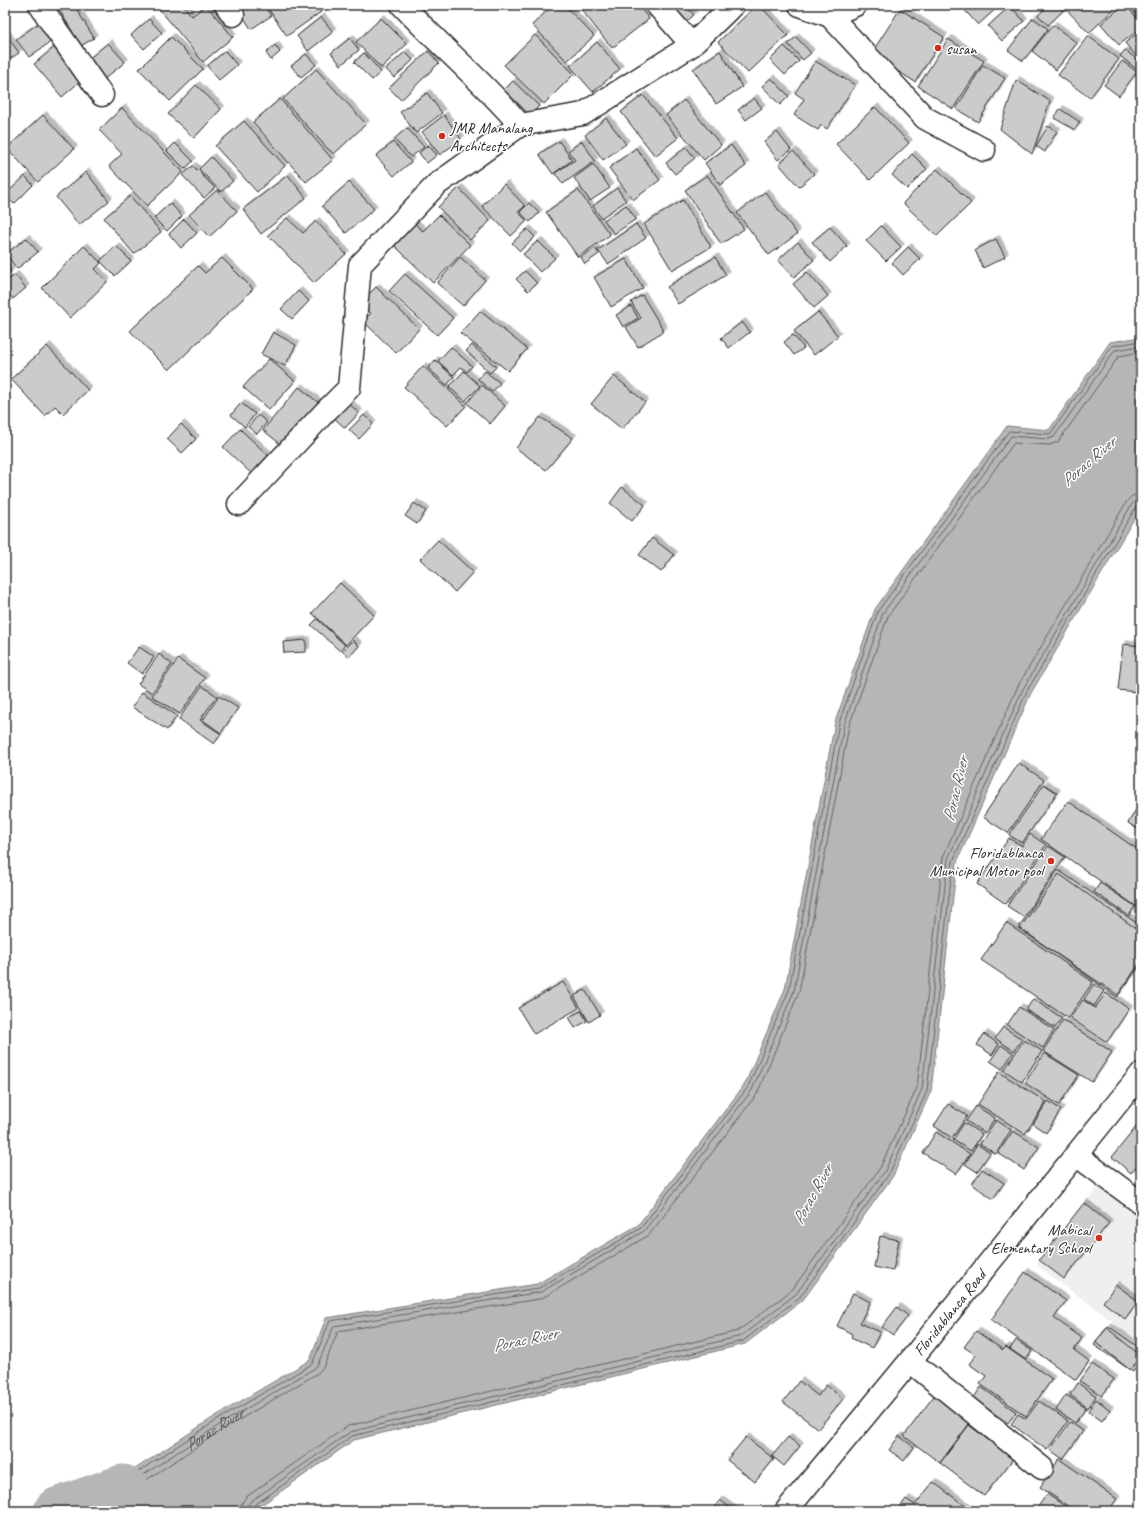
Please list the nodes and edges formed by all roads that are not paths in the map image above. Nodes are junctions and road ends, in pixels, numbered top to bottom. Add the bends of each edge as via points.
1 (40, 5) edge
2 (402, 5) edge
3 (657, 5) edge
4 (732, 5) edge
5 (800, 5) edge
6 (855, 5) edge
7 (830, 16) junction
8 (692, 45) junction
9 (102, 95) dead end
10 (520, 125) junction
11 (984, 150) dead end
12 (239, 504) dead end
13 (1141, 1074) edge
14 (1076, 1155) junction
15 (1141, 1203) edge
16 (910, 1361) junction
17 (1042, 1468) dead end
18 (786, 1511) edge

1 - 9 street
2 - 10 street via 497,98
3 - 8 street
4 - 8 street
5 - 7 street
6 - 7 street
7 - 11 street via 925,118
8 - 10 street via 583,114
10 - 12 street via 436,184 360,265 349,388
13 - 14 street, Floridablanca Road
14 - 15 street
14 - 16 street, Floridablanca Road
16 - 17 street
16 - 18 street, Floridablanca Road

